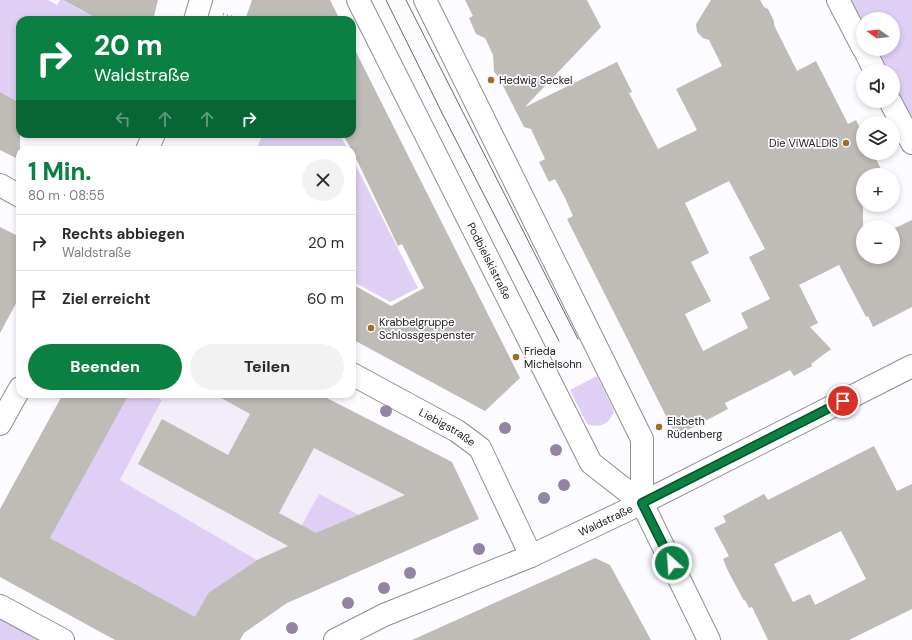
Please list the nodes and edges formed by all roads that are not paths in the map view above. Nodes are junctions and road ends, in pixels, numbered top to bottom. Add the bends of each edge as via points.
1 (201, 0) edge
2 (358, 0) edge
3 (425, 0) edge
4 (838, 0) edge
5 (196, 16) edge
6 (856, 35) edge
7 (894, 108) edge
8 (912, 143) edge
9 (0, 185) edge
10 (16, 194) edge
11 (912, 366) edge
12 (356, 376) edge
13 (16, 395) edge
14 (0, 424) edge
15 (642, 503) junction
16 (531, 556) junction
17 (0, 606) edge
18 (63, 640) edge
19 (335, 640) edge
20 (709, 640) edge

1 - 5 main road
2 - 15 main road, Podbielskistraße via 591,463
3 - 15 main road, Podbielskistraße via 642,439
4 - 6 main road
7 - 8 main road
9 - 10 main road
11 - 15 main road, Waldstraße
12 - 16 main road, Liebigstraße via 457,431 480,448
13 - 14 main road
15 - 16 main road, Waldstraße
15 - 20 main road, Podbielskistraße
16 - 19 main road, Waldstraße via 384,615
17 - 18 main road

